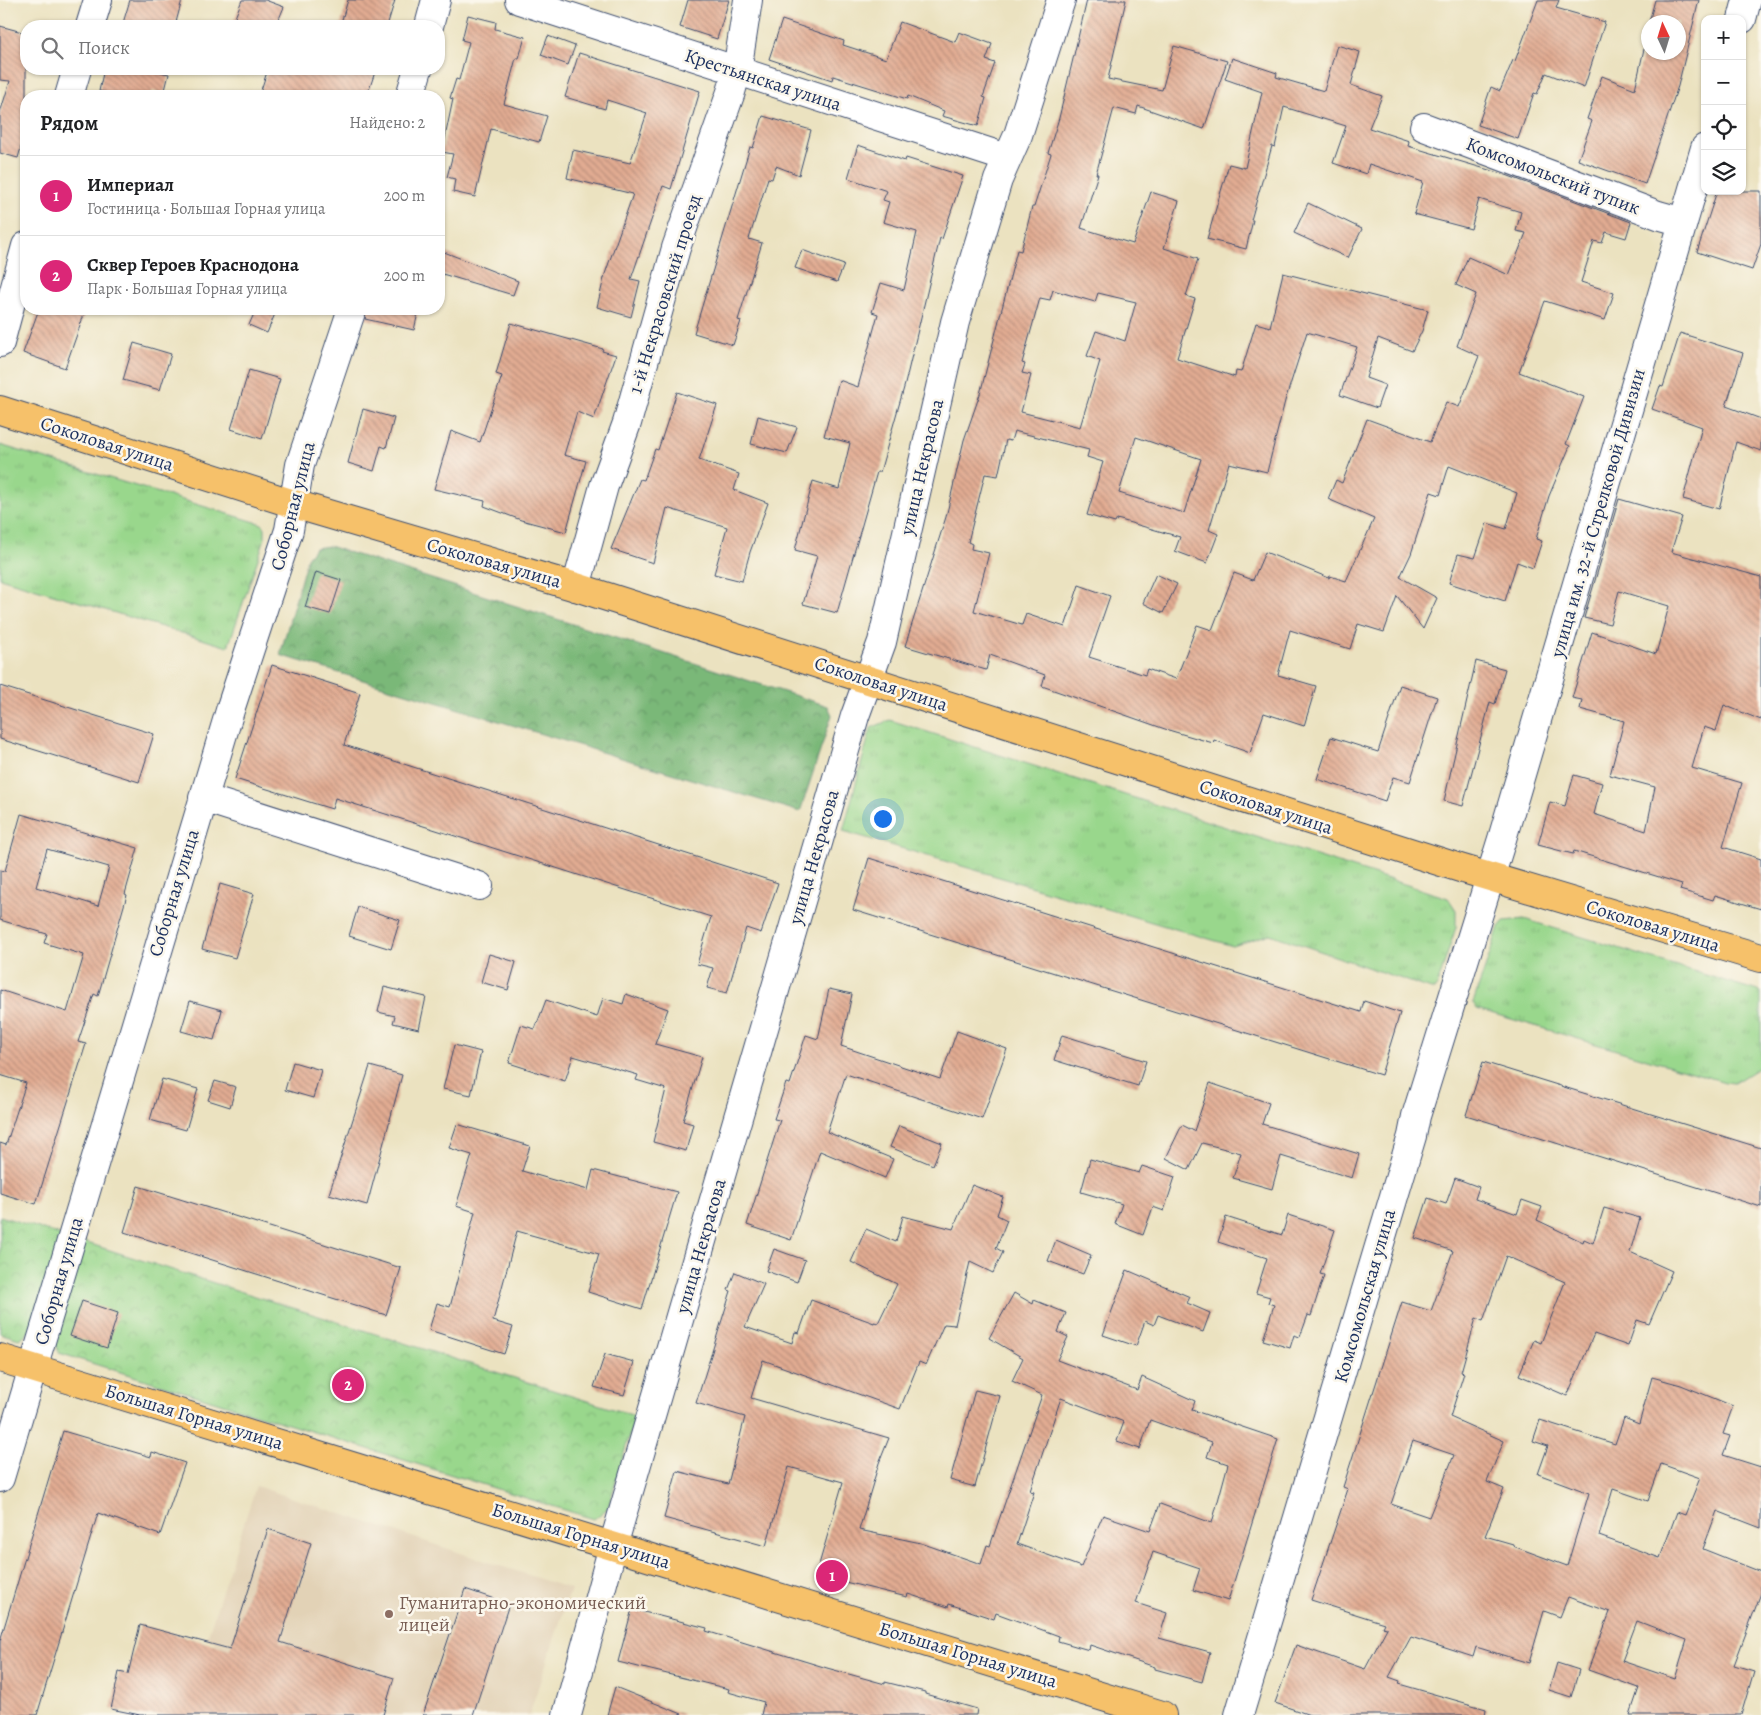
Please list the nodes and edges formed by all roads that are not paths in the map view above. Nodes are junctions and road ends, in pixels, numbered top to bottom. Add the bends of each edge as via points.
1 (98, 0) edge
2 (436, 0) edge
3 (519, 0) edge
4 (748, 0) edge
5 (1061, 0) edge
6 (1748, 0) edge
7 (1743, 15) edge
8 (92, 20) edge
9 (431, 20) edge
10 (737, 70) junction
11 (75, 75) edge
12 (416, 75) edge
13 (71, 90) edge
14 (412, 90) edge
15 (1424, 127) dead end
16 (1704, 150) edge
17 (1007, 158) junction
18 (1683, 222) junction
19 (20, 268) edge
20 (350, 315) edge
21 (0, 343) edge
22 (0, 410) edge
23 (294, 504) junction
24 (576, 587) junction
25 (868, 680) junction
26 (203, 798) junction
27 (1490, 878) junction
28 (478, 886) dead end
29 (1761, 958) edge
30 (0, 1358) edge
31 (34, 1368) junction
32 (0, 1478) edge
33 (613, 1546) junction
34 (567, 1715) edge
35 (1162, 1715) edge
36 (1240, 1715) edge

1 - 8 street
2 - 9 street
3 - 10 street, Крестьянская улица
4 - 10 street, 1-й Некрасовский проезд
5 - 17 street, улица Некрасова via 1018,134
6 - 7 street
10 - 17 street, Крестьянская улица
10 - 24 street, 1-й Некрасовский проезд via 676,248 627,423 604,486
11 - 13 street
12 - 14 street
15 - 18 street, Комсомольский тупик
16 - 18 street, улица им. 32-й Стрелковой Дивизии
17 - 25 street, улица Некрасова via 955,322 882,642
18 - 27 street, улица им. 32-й Стрелковой Дивизии
19 - 21 street
20 - 23 street, Соборная улица via 300,465
22 - 23 main road, Соколовая улица
23 - 24 main road, Соколовая улица
23 - 26 street, Соборная улица via 289,530
24 - 25 main road, Соколовая улица
25 - 27 main road, Соколовая улица
25 - 33 street, улица Некрасова
26 - 28 street
26 - 31 street, Соборная улица
27 - 29 main road, Соколовая улица
27 - 36 street, Комсомольская улица via 1416,1116
30 - 31 main road, Большая Горная улица
31 - 32 street, Соборная улица
31 - 33 main road, Большая Горная улица
33 - 34 street, улица Некрасова
33 - 35 main road, Большая Горная улица

